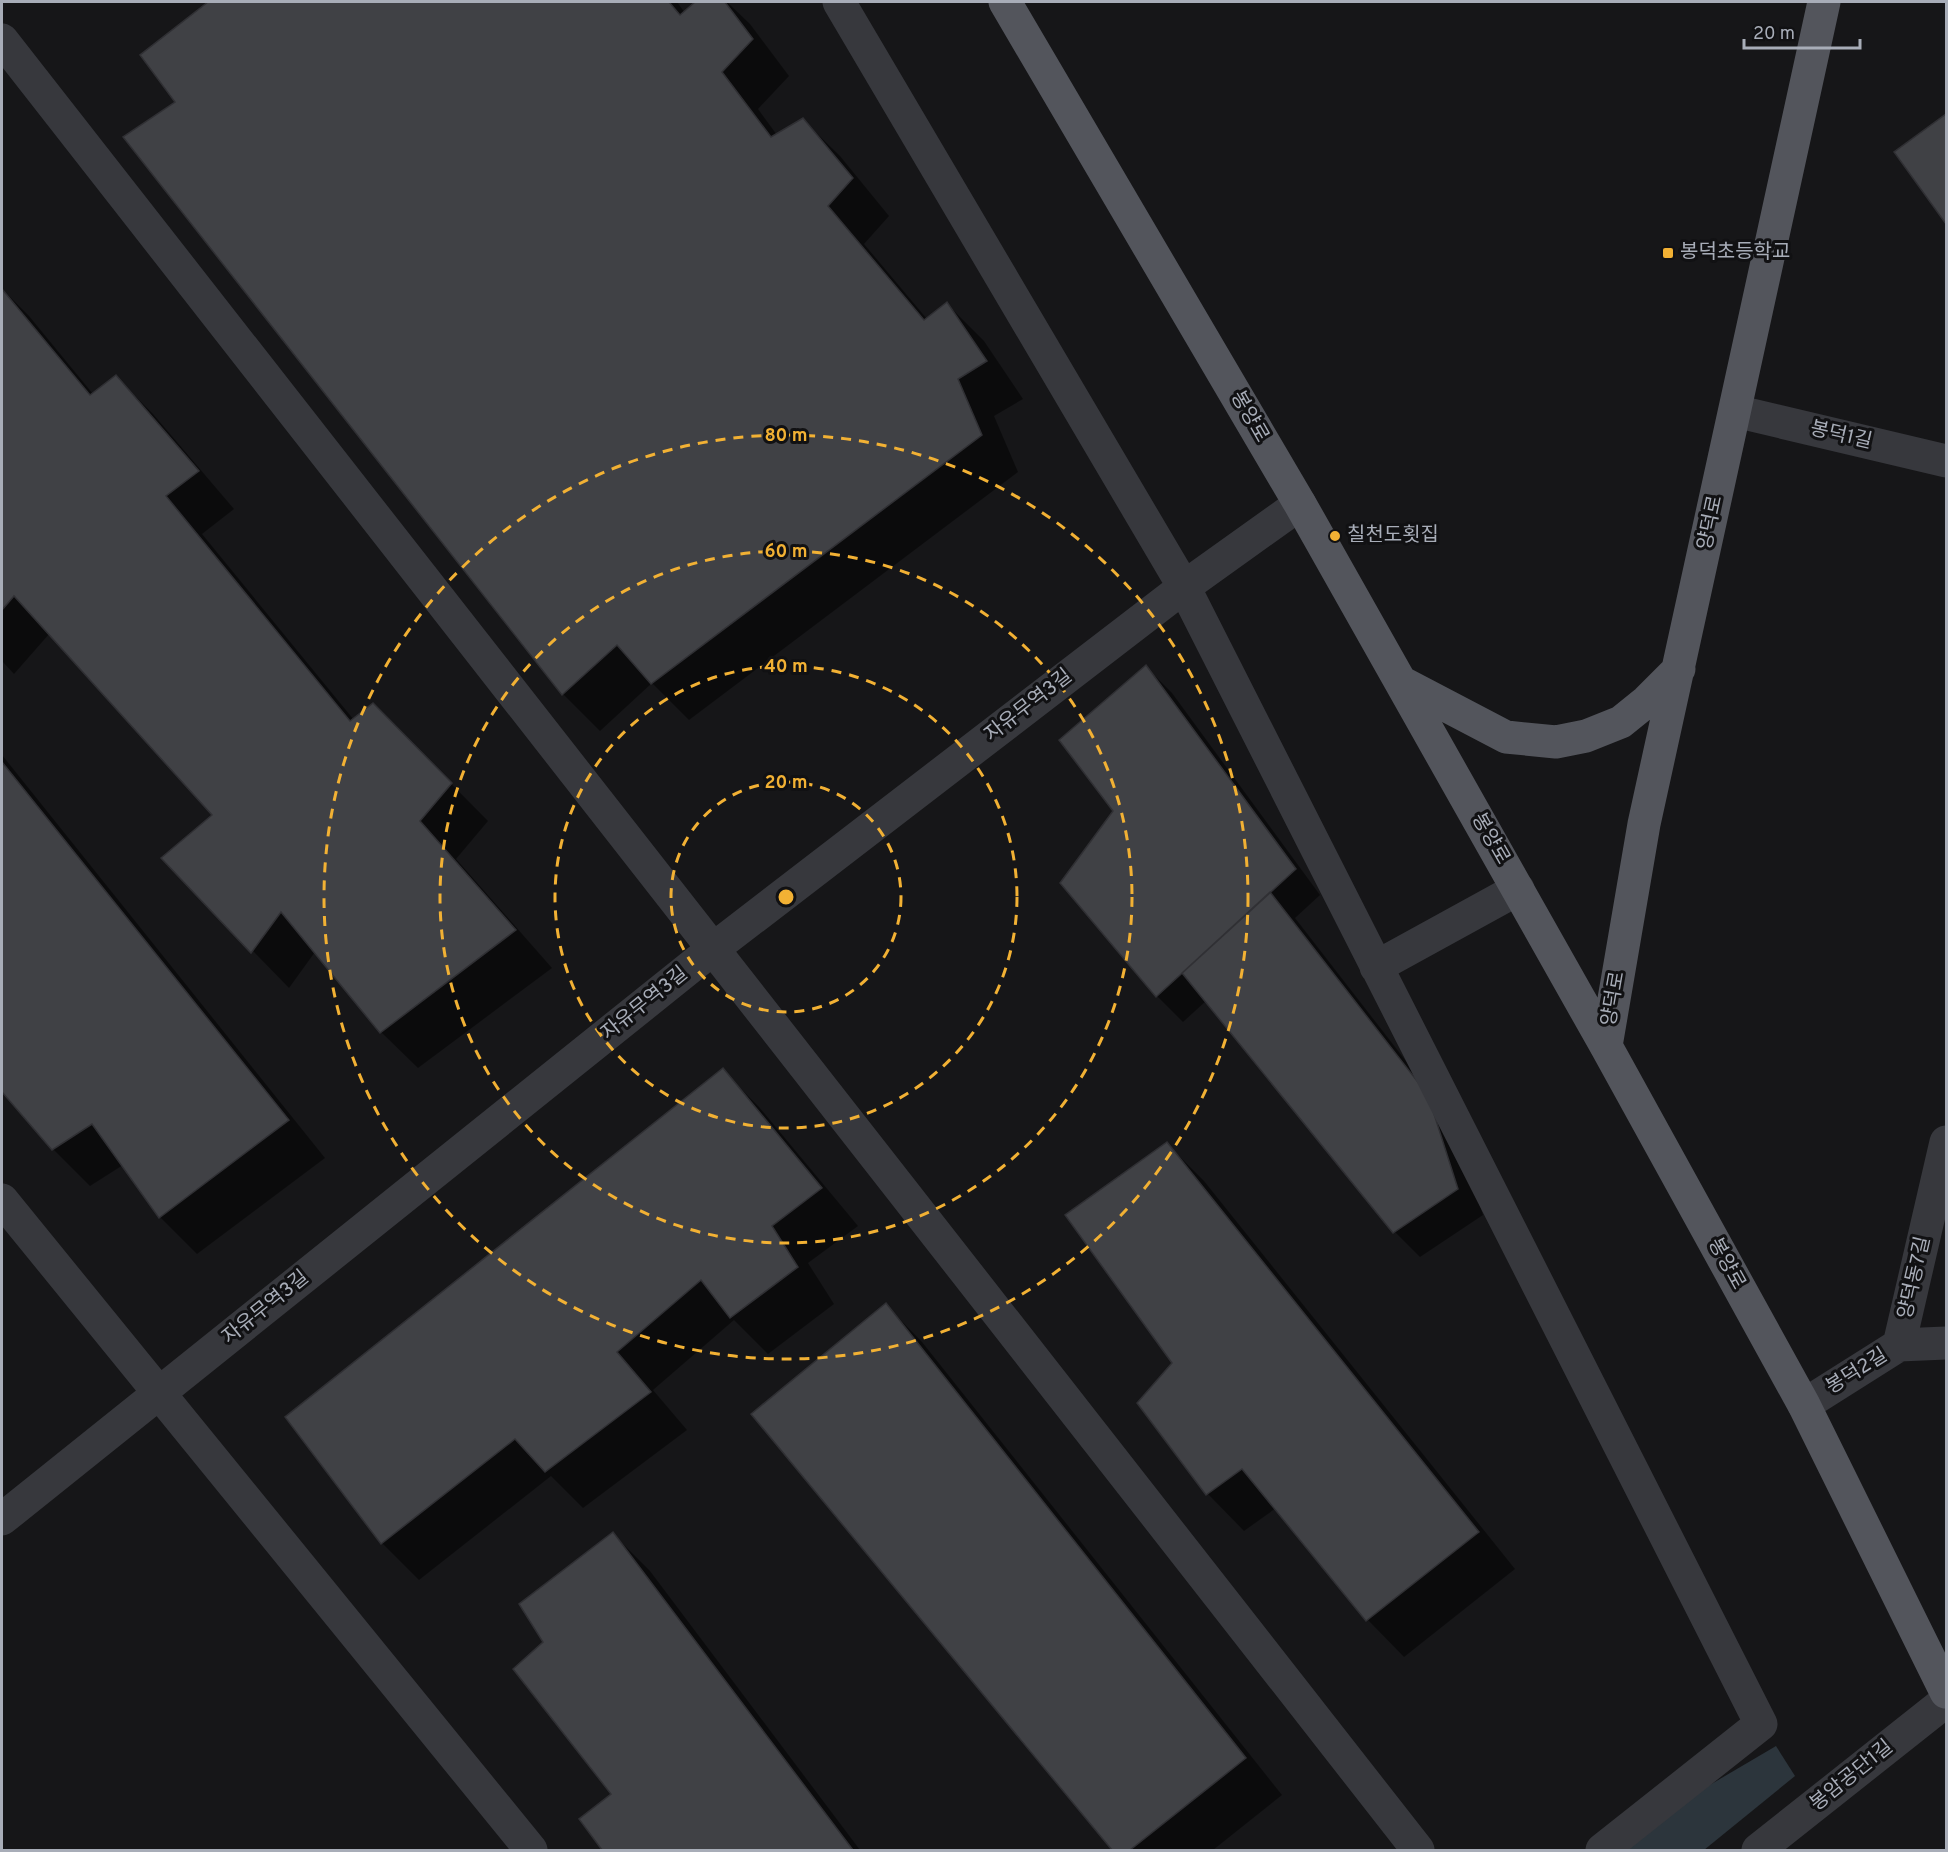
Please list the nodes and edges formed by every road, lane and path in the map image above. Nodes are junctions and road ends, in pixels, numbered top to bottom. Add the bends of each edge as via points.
1 (839, 2) edge
2 (1005, 2) edge
3 (1824, 2) edge
4 (2, 40) edge
5 (1735, 411) junction
6 (1947, 461) edge
7 (1300, 504) junction
8 (1184, 587) junction
9 (1679, 669) junction
10 (1401, 682) junction
11 (1518, 889) junction
12 (713, 949) junction
13 (1376, 966) junction
14 (1606, 1046) junction
15 (1947, 1142) edge
16 (2, 1200) edge
17 (1947, 1343) edge
18 (1899, 1345) junction
19 (159, 1393) junction
20 (1804, 1404) junction
21 (2, 1519) edge
22 (1947, 1692) edge
23 (1947, 1701) edge
24 (531, 1851) edge
25 (1418, 1851) edge
26 (1602, 1851) edge
27 (1758, 1851) edge

1 - 8 street
2 - 7 main road, 봉양로
3 - 5 main road, 양덕로
4 - 12 street
5 - 6 street, 봉덕1길
5 - 9 main road, 양덕로
7 - 8 street, 자유무역3길
7 - 10 main road, 봉양로
8 - 12 street, 자유무역3길
8 - 13 street
9 - 10 main road via 1621,722 1586,736 1556,742 1506,737
9 - 14 main road, 양덕로 via 1644,824
10 - 11 main road, 봉양로
11 - 13 street
11 - 14 main road, 봉양로
12 - 19 street, 자유무역3길
12 - 25 street
13 - 26 street via 1761,1724
14 - 20 main road, 봉양로
15 - 18 street, 양덕동7길
16 - 19 street
17 - 18 street, 봉덕2길
18 - 20 street, 봉덕2길
19 - 21 street, 자유무역3길
19 - 24 street
20 - 22 main road, 봉양로
23 - 27 street, 봉암공단1길

